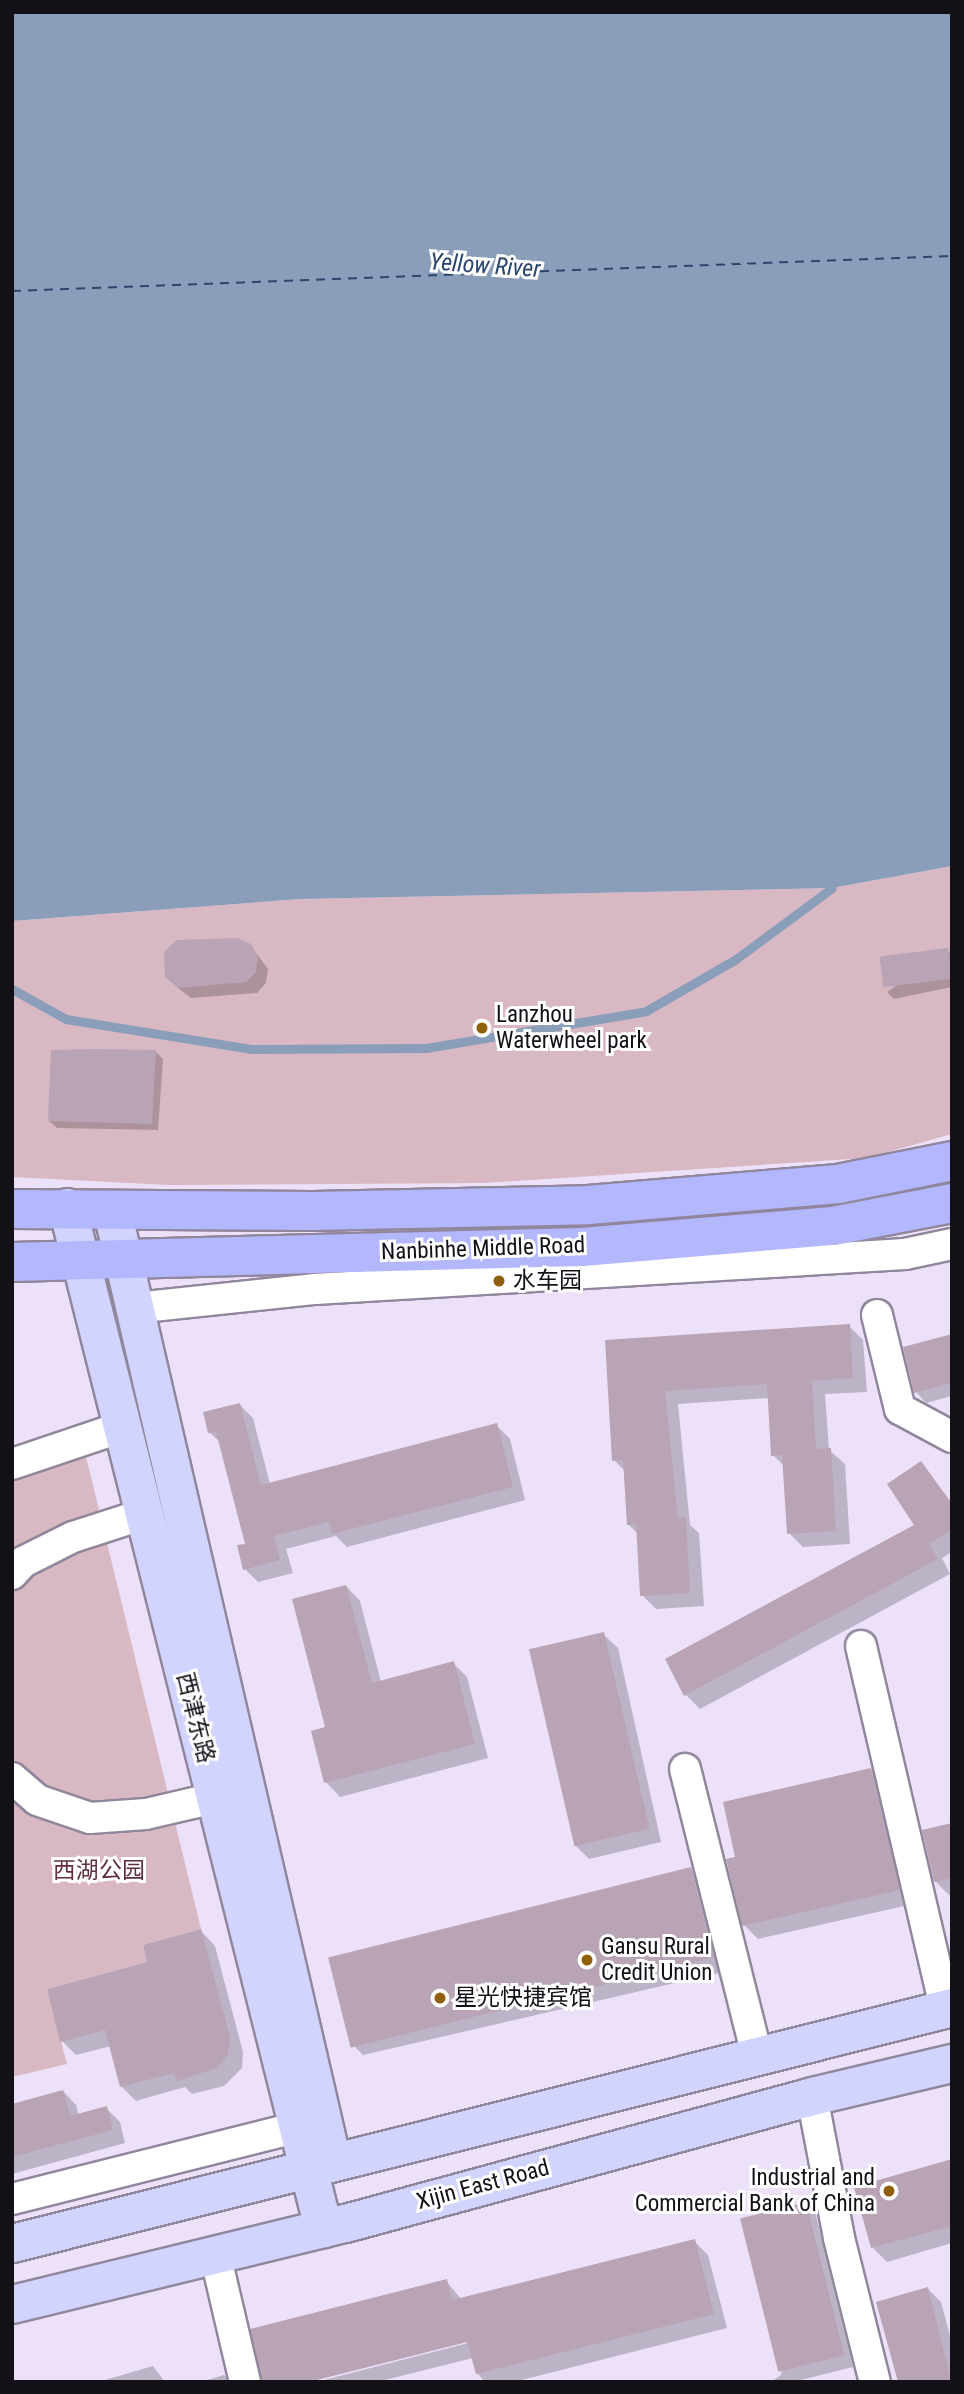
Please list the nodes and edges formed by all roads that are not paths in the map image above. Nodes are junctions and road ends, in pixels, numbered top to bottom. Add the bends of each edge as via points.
1 (952, 1161) edge
2 (952, 1203) edge
3 (67, 1207) junction
4 (12, 1209) edge
5 (112, 1211) junction
6 (952, 1244) edge
7 (80, 1257) junction
8 (123, 1259) junction
9 (12, 1262) edge
10 (134, 1308) junction
11 (877, 1315) dead end
12 (122, 1427) junction
13 (952, 1437) edge
14 (12, 1464) edge
15 (144, 1514) junction
16 (12, 1574) edge
17 (861, 1646) dead end
18 (685, 1769) dead end
19 (12, 1778) edge
20 (215, 1798) junction
21 (949, 2008) edge
22 (757, 2056) junction
23 (952, 2063) edge
24 (812, 2096) junction
25 (310, 2125) junction
26 (320, 2166) junction
27 (12, 2199) edge
28 (334, 2226) junction
29 (12, 2243) edge
30 (215, 2254) junction
31 (12, 2304) edge
32 (245, 2382) edge
33 (875, 2382) edge

1 - 5 highway, Nanbinhe Middle Road via 838,1184 588,1205
2 - 8 highway, Nanbinhe Middle Road via 833,1226 582,1247
3 - 4 highway, Nanbinhe Middle Road
3 - 5 highway, Nanbinhe Middle Road
3 - 7 main road, 西津东路
5 - 8 main road, 西津东路
6 - 10 street via 905,1254 315,1290
7 - 8 highway, Nanbinhe Middle Road
7 - 9 highway, Nanbinhe Middle Road
7 - 12 main road, 西津东路
8 - 10 main road, 西津东路
10 - 25 main road, 西津东路
11 - 13 street via 900,1409
12 - 14 street
12 - 15 main road, 西津东路
15 - 16 street via 73,1537 23,1562
15 - 20 main road, 西津东路
17 - 21 street
18 - 22 street
19 - 20 street via 37,1800 90,1818 146,1814
20 - 25 main road, 西津东路
21 - 22 main road
22 - 26 main road
23 - 24 main road, Xijin East Road
24 - 28 main road, Xijin East Road
24 - 33 street via 839,2238
25 - 26 main road, 西津东路
25 - 27 street
26 - 28 main road, 西津东路
26 - 29 main road
28 - 30 main road, Xijin East Road
30 - 31 main road, Xijin East Road
30 - 32 street

